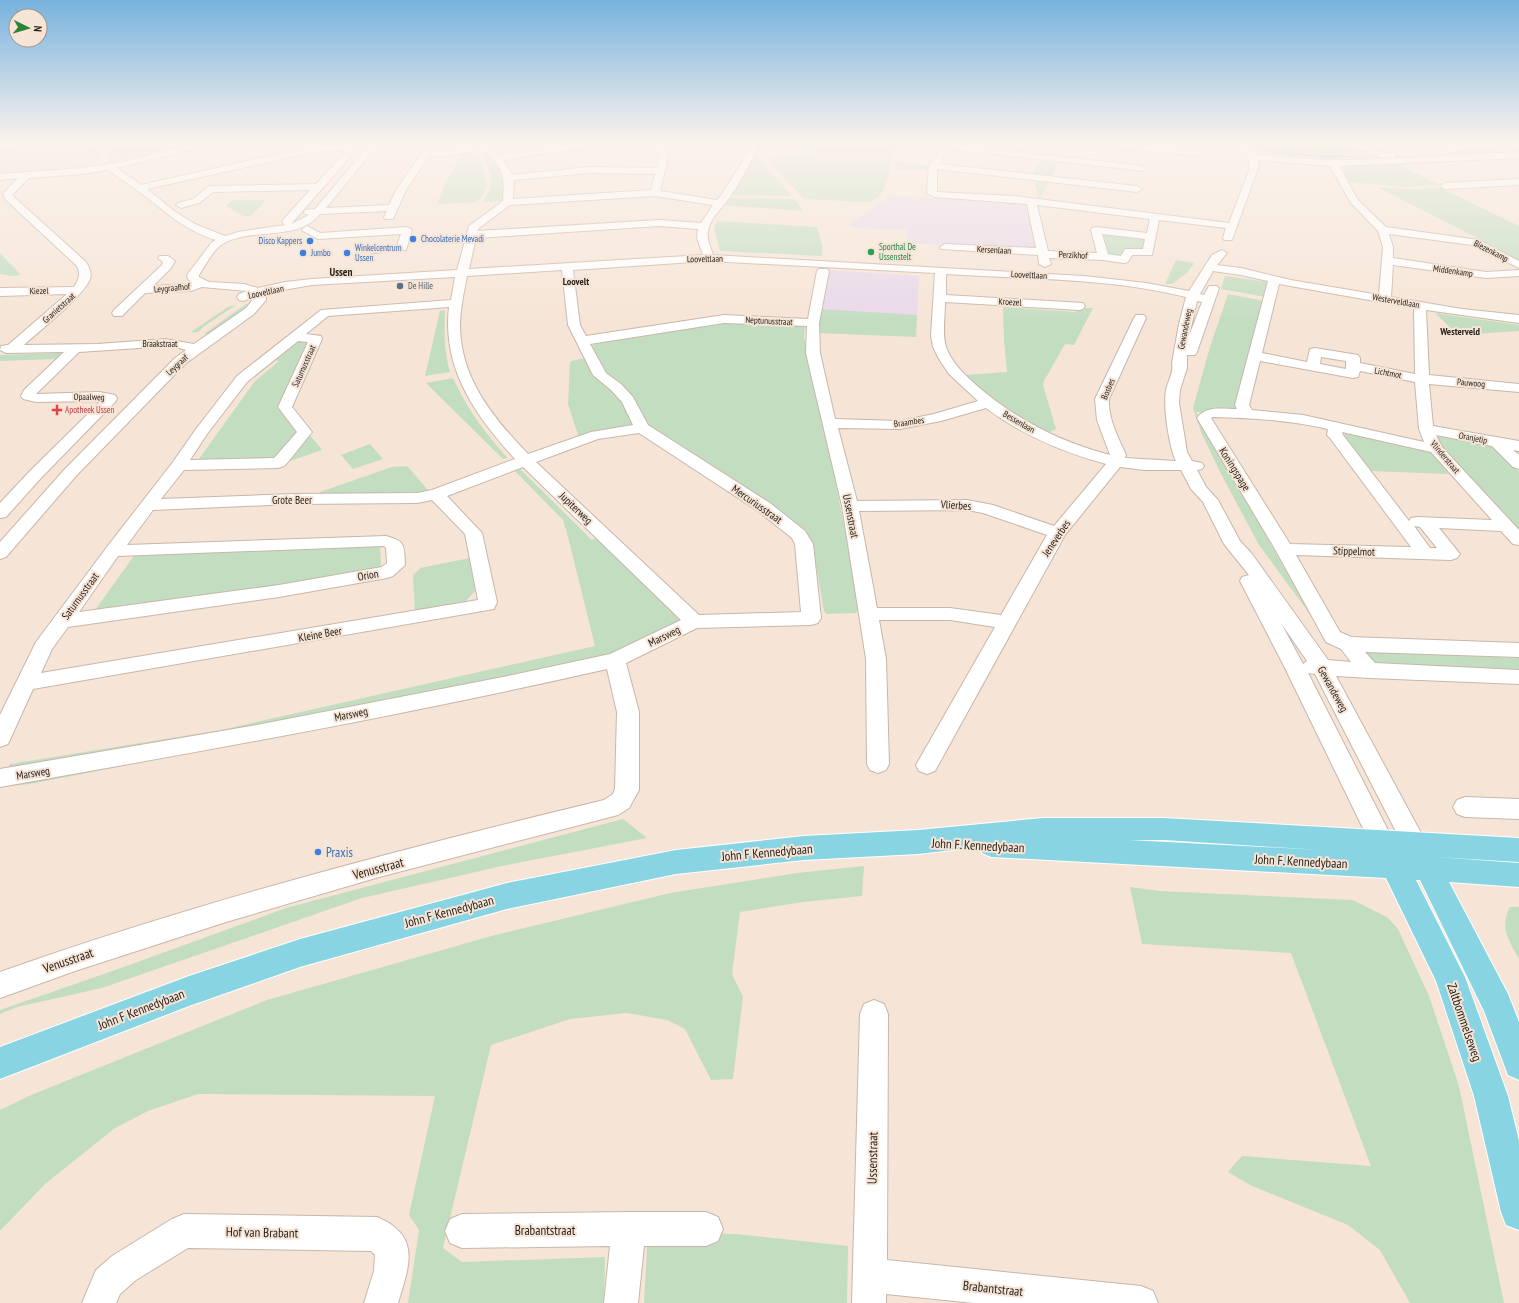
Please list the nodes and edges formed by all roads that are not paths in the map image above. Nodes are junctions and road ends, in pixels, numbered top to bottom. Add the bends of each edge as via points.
1 (13, 202) edge
2 (157, 202) edge
3 (194, 202) edge
4 (305, 202) edge
5 (324, 202) edge
6 (395, 202) edge
7 (508, 202) joint
8 (511, 202) edge
9 (711, 202) edge
10 (1032, 202) joint
11 (1133, 202) edge
12 (1241, 202) edge
13 (1355, 202) edge
14 (1356, 202) edge
15 (719, 203) joint
16 (162, 206) junction
17 (181, 206) junction
18 (1132, 206) junction
19 (172, 212) junction
20 (296, 212) junction
21 (1379, 212) dead end
22 (313, 214) junction
23 (1155, 217) junction
24 (1392, 220) dead end
25 (287, 222) dead end
26 (704, 226) junction
27 (1232, 226) junction
28 (307, 229) dead end
29 (1383, 230) junction
30 (1415, 234) junction
31 (471, 235) junction
32 (1151, 237) junction
33 (225, 239) junction
34 (945, 247) dead end
35 (374, 250) dead end
36 (1043, 253) junction
37 (1103, 257) junction
38 (164, 258) dead end
39 (708, 258) junction
40 (1387, 261) junction
41 (1519, 265) edge
42 (567, 266) junction
43 (1216, 269) junction
44 (941, 270) junction
45 (823, 271) dead end
46 (464, 272) junction
47 (1519, 273) edge
48 (1047, 276) junction
49 (1274, 280) junction
50 (202, 283) junction
51 (222, 286) junction
52 (78, 290) junction
53 (141, 290) junction
54 (0, 292) edge
55 (259, 293) junction
56 (243, 297) junction
57 (940, 298) junction
58 (1192, 298) junction
59 (1385, 299) junction
60 (1208, 300) junction
61 (456, 303) junction
62 (1420, 305) junction
63 (1079, 306) dead end
64 (118, 313) dead end
65 (1140, 318) dead end
66 (1519, 319) edge
67 (813, 323) junction
68 (26, 336) junction
69 (296, 336) junction
70 (7, 337) dead end
71 (582, 340) junction
72 (77, 348) junction
73 (185, 348) junction
74 (5, 349) edge
75 (1255, 356) junction
76 (1180, 368) junction
77 (1422, 379) junction
78 (1519, 388) edge
79 (986, 403) junction
80 (1247, 414) junction
81 (829, 423) junction
82 (1335, 426) junction
83 (642, 428) junction
84 (1426, 429) junction
85 (1497, 442) junction
86 (1519, 446) edge
87 (1436, 449) junction
88 (526, 460) junction
89 (1116, 461) junction
90 (1519, 464) edge
91 (179, 465) junction
92 (1192, 466) junction
93 (70, 473) junction
94 (436, 494) junction
95 (148, 505) junction
96 (850, 506) junction
97 (0, 513) edge
98 (1401, 521) junction
99 (1426, 522) junction
100 (1057, 533) junction
101 (1514, 533) edge
102 (1234, 544) junction
103 (1284, 549) junction
104 (113, 551) junction
105 (0, 553) edge
106 (1424, 553) junction
107 (868, 614) junction
108 (61, 621) junction
109 (694, 622) junction
110 (1006, 622) junction
111 (1348, 644) junction
112 (1519, 650) edge
113 (615, 660) junction
114 (1294, 666) junction
115 (1322, 668) junction
116 (1370, 671) junction
117 (1519, 677) edge
118 (27, 683) junction
119 (0, 738) edge
120 (878, 764) dead end
121 (927, 765) dead end
122 (0, 778) edge
123 (1466, 807) dead end
124 (1519, 809) edge
125 (909, 842) joint
126 (1519, 850) edge
127 (1388, 854) junction
128 (1421, 856) junction
129 (1519, 875) edge
130 (0, 985) edge
131 (874, 1014) dead end
132 (0, 1063) edge
133 (1519, 1064) edge
134 (1519, 1212) edge
135 (629, 1229) junction
136 (706, 1229) dead end
137 (462, 1231) dead end
138 (870, 1289) edge
139 (99, 1303) edge
140 (381, 1303) edge
141 (621, 1303) edge
142 (1141, 1303) edge

1 - 52 street, Granietstraat via 82,264 85,278
2 - 16 street
3 - 17 street
4 - 20 street
5 - 22 street
6 - 22 street via 391,212
7 - 8 street
7 - 31 street via 474,226
9 - 15 street
10 - 18 street
10 - 36 street
11 - 18 street
12 - 27 street, Gewandeweg
13 - 29 street
14 - 21 street
15 - 26 street
16 - 17 street
16 - 19 street
17 - 19 street
18 - 23 street
19 - 33 street via 202,232
20 - 22 street
20 - 25 street
22 - 33 street via 312,222 303,228 238,235
23 - 27 street
23 - 32 street, Perzikhof
24 - 30 street, Biezenkamp
26 - 31 street via 659,223
26 - 39 street via 702,238
27 - 43 street, Gewandeweg via 1222,252 1217,255
28 - 35 street via 318,236 407,230 402,248
29 - 30 street, Biezenkamp
29 - 40 street via 1388,247
30 - 41 street, Biezenkamp via 1475,242
31 - 46 street, Jupiterweg
32 - 37 street, Perzikhof via 1148,253 1130,250 1124,260
32 - 37 street, Perzikhof via 1096,230
33 - 50 street via 216,244 193,275 194,279
34 - 36 street, Kersenlaan
36 - 37 street, Perzikhof
36 - 48 street
38 - 53 street, Leygraafhof via 169,261 167,266
39 - 42 street, Looveltlaan
39 - 44 street, Looveltlaan
40 - 47 street, Middenkamp via 1479,274
40 - 59 street
42 - 46 street, Looveltlaan
42 - 71 street via 574,326
43 - 49 street, Westerveldlaan
43 - 58 street, Gewandeweg via 1198,286
43 - 60 street, Gewandeweg
44 - 48 street, Looveltlaan
44 - 57 street, Bessenlaan
45 - 67 street, Ussenstraat
46 - 55 street, Looveltlaan via 302,283
46 - 61 street, Jupiterweg
48 - 58 street, Looveltlaan via 1109,282
49 - 59 street, Westerveldlaan
49 - 75 street
50 - 51 street
50 - 53 street, Leygraafhof via 191,288
51 - 55 street via 247,288
51 - 56 street
52 - 54 street, Kiezel
52 - 68 street, Granietstraat
53 - 64 street, Leygraafhof
55 - 56 street, Looveltlaan
55 - 73 street, Leygraaf via 260,300 250,311
56 - 73 street, Leygraaf via 242,302
57 - 63 street, Kroezel
57 - 79 street, Bessenlaan via 938,340 945,358 957,375
58 - 60 street, Looveltlaan
58 - 76 street, Gewandeweg via 1186,318
59 - 62 street, Westerveldlaan
60 - 76 street, Gewandeweg via 1186,363
61 - 69 street, Saturnusstraat via 325,313
61 - 88 street, Jupiterweg via 454,336 463,374 488,418
62 - 66 street, Westerveldlaan
62 - 77 street, Vlinderstraat
65 - 89 street, Bosbes via 1102,399 1103,418 1118,455
67 - 71 street, Neptunusstraat via 724,319
67 - 81 street, Ussenstraat via 813,353
68 - 70 street
68 - 74 street, Granietstraat
69 - 91 street, Saturnusstraat via 242,378
69 - 91 street, Saturnusstraat via 316,338 285,407 305,432 282,459 278,463
71 - 83 street via 600,375 628,400
72 - 73 street, Braakstraat
72 - 74 street, Braakstraat
72 - 97 street, Opaalweg via 53,362 28,396 99,396 110,398 109,401
73 - 93 street, Leygraaf via 180,361
73 - 93 street, Leygraaf via 159,364 135,390
75 - 77 street, Lichtmot via 1353,374 1353,366
75 - 80 street via 1242,405
76 - 92 street, Gewandeweg via 1172,403 1179,452
77 - 78 street, Pauwoog
77 - 84 street, Vlinderstraat
79 - 81 street, Braambes via 936,418 900,425
79 - 89 street, Bessenlaan via 1013,420 1074,450
80 - 82 street via 1287,416
80 - 103 street, Koningspage via 1211,413 1204,418
81 - 96 street, Ussenstraat
82 - 87 street
82 - 98 street via 1335,436
83 - 88 street via 596,435
83 - 109 street, Mercuriusstraat via 764,507 799,535 804,544 811,618
84 - 85 street, Oranjetip
84 - 87 street, Vlinderstraat
85 - 86 street, Oranjetip
85 - 90 street
87 - 101 street, Vlinderstraat
88 - 94 street, Grote Beer
88 - 109 street, Jupiterweg
89 - 92 street, Bessenlaan
89 - 100 street, Jeneverbes
91 - 95 street, Saturnusstraat
92 - 102 street, Gewandeweg via 1199,489 1210,500
93 - 105 street, Leygraaf
94 - 95 street, Grote Beer via 417,498 293,499
94 - 118 street, Kleine Beer via 473,533 487,604
95 - 104 street, Saturnusstraat
96 - 100 street, Vlierbes via 967,505 987,509
96 - 107 street, Ussenstraat
98 - 99 street
98 - 106 street
99 - 101 street
99 - 106 street, Stippelmot via 1451,554
100 - 110 street, Jeneverbes
102 - 114 street, Gewandeweg via 1236,558
102 - 115 street, Gewandeweg
103 - 106 street, Stippelmot
103 - 111 street, Koningspage via 1333,637
104 - 108 street, Saturnusstraat
104 - 108 street, Orion via 386,541 395,545 396,565 387,572 286,590
107 - 110 street via 950,614
107 - 120 street, Ussenstraat via 876,659
108 - 118 street, Saturnusstraat via 43,647
109 - 113 street, Marsweg
110 - 121 street, Jeneverbes
111 - 112 street
111 - 116 street, Koningspage
113 - 122 street, Marsweg via 508,684 251,734
113 - 130 street, Venusstraat via 628,712 627,790 621,801 610,808 258,901 81,955
114 - 115 street
114 - 127 street, Gewandeweg
115 - 116 street
115 - 128 street, Gewandeweg
116 - 117 street
118 - 119 street, Saturnusstraat
123 - 124 street
125 - 127 main road, John F. Kennedybaan
125 - 132 main road, John F Kennedybaan via 743,854 676,862 507,896 300,953 189,991
126 - 128 main road, John F. Kennedybaan
127 - 128 main road, John F. Kennedybaan
127 - 134 main road, Zaltbommelseweg via 1450,977 1491,1096
128 - 129 main road, John F. Kennedybaan
128 - 133 main road via 1497,1005
131 - 138 street, Ussenstraat
135 - 136 street, Brabantstraat
135 - 137 street, Brabantstraat
135 - 141 street
138 - 142 street, Brabantstraat
139 - 140 street, Hof van Brabant via 108,1282 124,1268 184,1231 377,1234 385,1240 392,1253 391,1268

